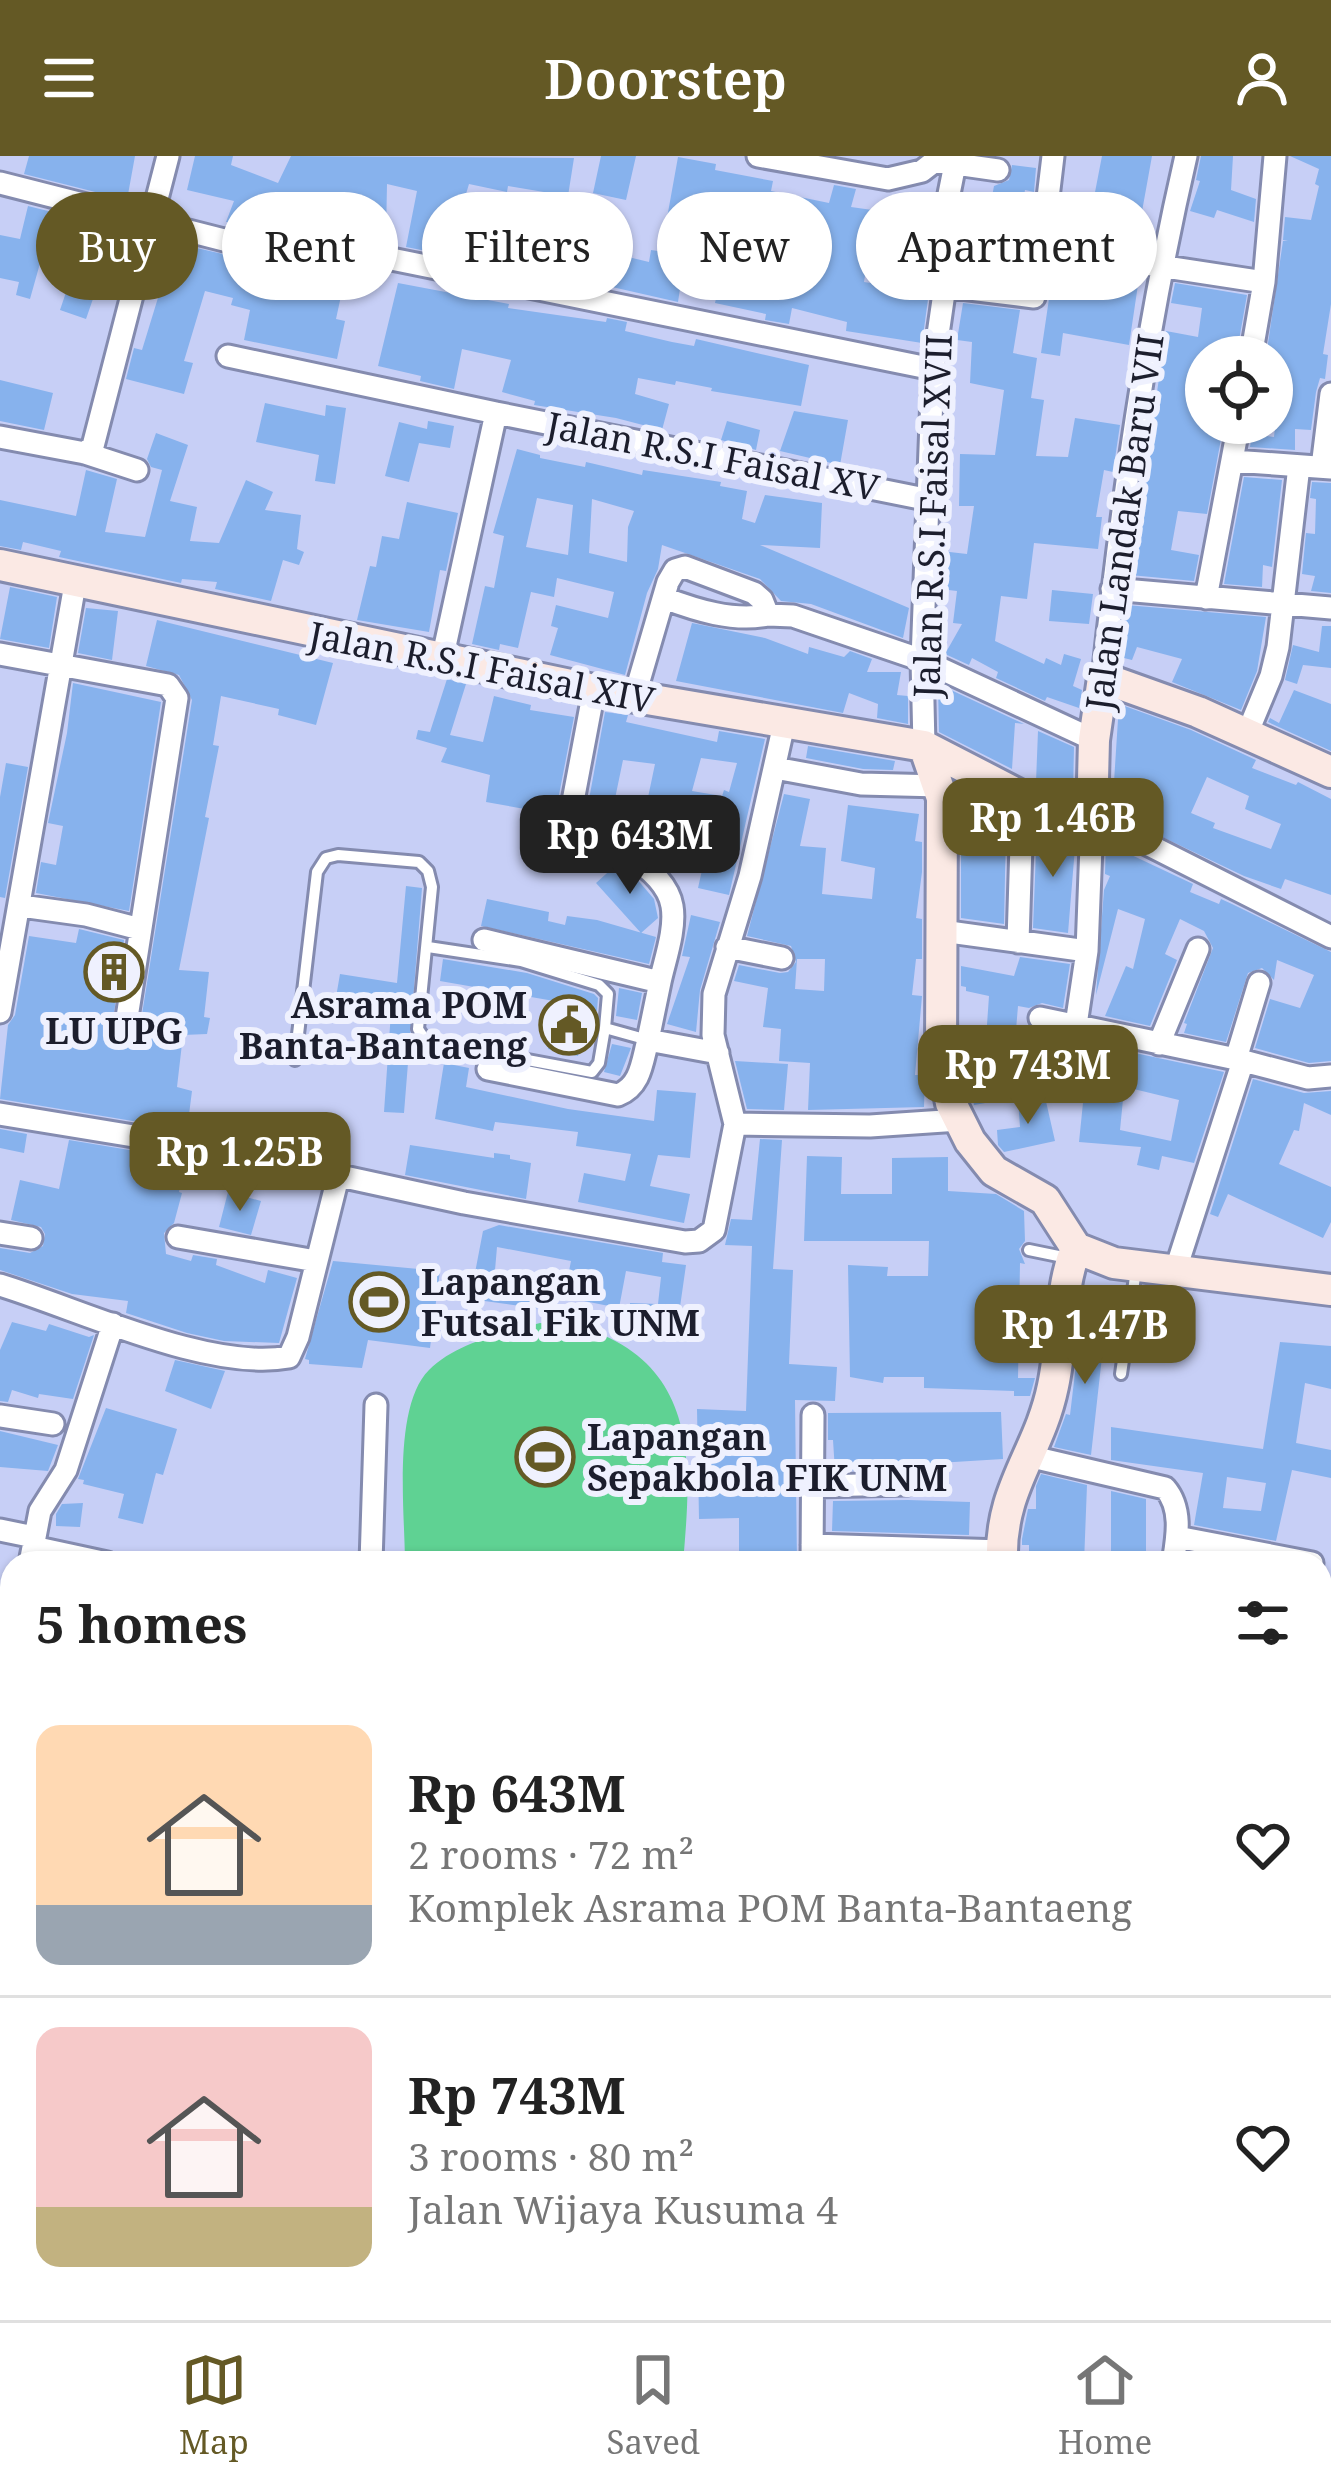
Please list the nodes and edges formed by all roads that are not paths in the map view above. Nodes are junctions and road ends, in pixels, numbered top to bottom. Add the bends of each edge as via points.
1 (167, 156) edge
2 (758, 156) edge
3 (1053, 156) edge
4 (1186, 156) edge
5 (1276, 156) edge
6 (955, 164) junction
7 (998, 170) dead end
8 (0, 183) edge
9 (36, 192) edge
10 (158, 192) edge
11 (949, 192) edge
12 (1049, 192) edge
13 (198, 233) edge
14 (1157, 267) edge
15 (1160, 268) junction
16 (1264, 282) junction
17 (130, 300) edge
18 (943, 300) edge
19 (1255, 336) edge
20 (228, 356) dead end
21 (933, 369) junction
22 (1331, 394) edge
23 (496, 413) junction
24 (0, 436) edge
25 (1236, 444) edge
26 (85, 453) junction
27 (1233, 461) junction
28 (1299, 466) junction
29 (1327, 468) edge
30 (137, 470) dead end
31 (930, 500) junction
32 (0, 565) edge
33 (75, 584) junction
34 (1112, 589) junction
35 (664, 598) junction
36 (1207, 598) junction
37 (1283, 603) junction
38 (1331, 608) edge
39 (768, 615) junction
40 (0, 654) edge
41 (442, 660) junction
42 (922, 660) junction
43 (61, 664) junction
44 (1103, 678) junction
45 (594, 690) junction
46 (634, 698) junction
47 (784, 724) junction
48 (1247, 734) junction
49 (1094, 740) junction
50 (924, 746) junction
51 (775, 769) junction
52 (1331, 772) edge
53 (941, 798) junction
54 (1033, 810) junction
55 (1092, 821) junction
56 (20, 906) junction
57 (140, 929) junction
58 (942, 931) junction
59 (1330, 935) edge
60 (484, 940) dead end
61 (1018, 942) junction
62 (428, 947) junction
63 (727, 947) junction
64 (1198, 949) dead end
65 (1088, 951) junction
66 (782, 958) dead end
67 (660, 982) junction
68 (1258, 983) dead end
69 (0, 1012) edge
70 (1040, 1018) dead end
71 (126, 1024) dead end
72 (1076, 1024) junction
73 (605, 1028) junction
74 (648, 1040) junction
75 (1159, 1044) junction
76 (718, 1053) junction
77 (295, 1060) dead end
78 (1240, 1060) junction
79 (488, 1069) dead end
80 (1331, 1076) edge
81 (0, 1114) edge
82 (958, 1120) junction
83 (735, 1124) junction
84 (339, 1173) junction
85 (0, 1233) edge
86 (178, 1237) dead end
87 (31, 1238) dead end
88 (1029, 1250) dead end
89 (1074, 1253) junction
90 (316, 1261) junction
91 (1136, 1266) junction
92 (1175, 1272) junction
93 (0, 1285) edge
94 (1331, 1290) edge
95 (0, 1298) edge
96 (101, 1325) junction
97 (1120, 1374) dead end
98 (376, 1405) dead end
99 (813, 1415) dead end
100 (0, 1416) edge
101 (53, 1424) dead end
102 (1028, 1456) junction
103 (908, 1484) dead end
104 (814, 1486) junction
105 (0, 1530) edge
106 (1177, 1537) junction
107 (32, 1549) edge
108 (371, 1551) edge
109 (812, 1551) edge
110 (1002, 1551) edge
111 (1175, 1551) edge
112 (1243, 1551) edge

1 - 10 street
2 - 6 street via 888,179 935,161
3 - 12 street
4 - 15 street, Jalan Landak Baru VII
5 - 16 street
6 - 7 street
6 - 11 street, Jalan R.S.I Faisal XVII
8 - 9 street
13 - 21 street via 236,242 283,237
14 - 15 street
15 - 16 street
15 - 34 street, Jalan Landak Baru VII
16 - 19 street
17 - 26 street
18 - 21 street, Jalan R.S.I Faisal XVII
20 - 23 street, Jalan R.S.I Faisal XV
21 - 31 street, Jalan R.S.I Faisal XVII
22 - 29 street
23 - 31 street, Jalan R.S.I Faisal XV
23 - 41 street, Jalan R.S.I Faisal XV
24 - 26 street
25 - 27 street
26 - 30 street
27 - 28 street
27 - 36 street
28 - 29 street
28 - 37 street
31 - 42 street, Jalan R.S.I Faisal XVII
32 - 33 street, Jalan R.S.I Faisal XIV
33 - 41 street, Jalan R.S.I Faisal XIV
33 - 43 street
34 - 36 street
34 - 44 street, Jalan Landak Baru VII
35 - 39 street via 724,615
35 - 39 street via 675,570 685,567 754,593
35 - 46 street
36 - 37 street
37 - 38 street
37 - 48 street via 1271,676
39 - 42 street via 794,616
40 - 43 street
41 - 45 street, Jalan R.S.I Faisal XIV
42 - 49 street
42 - 50 street, Jalan R.S.I Faisal XVII
43 - 56 street
43 - 57 street via 168,685 178,698
44 - 48 street
44 - 49 street, Jalan Landak Baru VII
45 - 46 street, Jalan R.S.I Faisal XIV
45 - 67 street via 567,833 628,854 669,897
46 - 47 street, Jalan R.S.I Faisal XIV
47 - 50 street, Jalan R.S.I Faisal XIV
47 - 51 street
48 - 52 street
49 - 55 street, Jalan Landak Baru VII
50 - 53 street
50 - 54 street, Jalan R.S.I Faisal XIV
51 - 53 street
51 - 63 street
53 - 54 street via 997,814
53 - 58 street
54 - 55 street, Jalan R.S.I Faisal XIV
54 - 61 street
55 - 59 street
55 - 65 street
56 - 57 street
56 - 69 street
57 - 71 street
58 - 61 street
58 - 82 street via 941,1053
60 - 67 street
61 - 65 street
62 - 73 lane via 520,961 599,985 608,994
62 - 73 lane via 418,1029 426,1041 592,1072
62 - 77 lane via 432,887 418,862 326,858 317,872
63 - 66 street
63 - 76 street via 711,1019
64 - 75 street
65 - 72 street
67 - 74 street
68 - 78 street
70 - 72 street
72 - 75 street
73 - 74 lane
74 - 76 street
74 - 79 street via 637,1081 618,1094
75 - 78 street
76 - 83 street
78 - 80 street
78 - 92 street
81 - 84 street
82 - 83 street
82 - 89 street via 994,1171 1045,1201
83 - 84 street via 714,1230 699,1241 552,1220
84 - 90 street
85 - 87 street
86 - 90 street
88 - 89 lane
89 - 91 street
89 - 102 street via 1054,1385
90 - 96 street via 289,1357 208,1354
91 - 92 street
91 - 97 lane
92 - 94 street
93 - 96 street
95 - 96 street
96 - 107 street via 66,1470 43,1501
98 - 108 street
99 - 104 street
100 - 101 street
102 - 106 street via 1165,1488 1175,1503
102 - 110 street via 1004,1514
103 - 104 street
104 - 109 street
105 - 107 street
106 - 111 street
106 - 112 street

